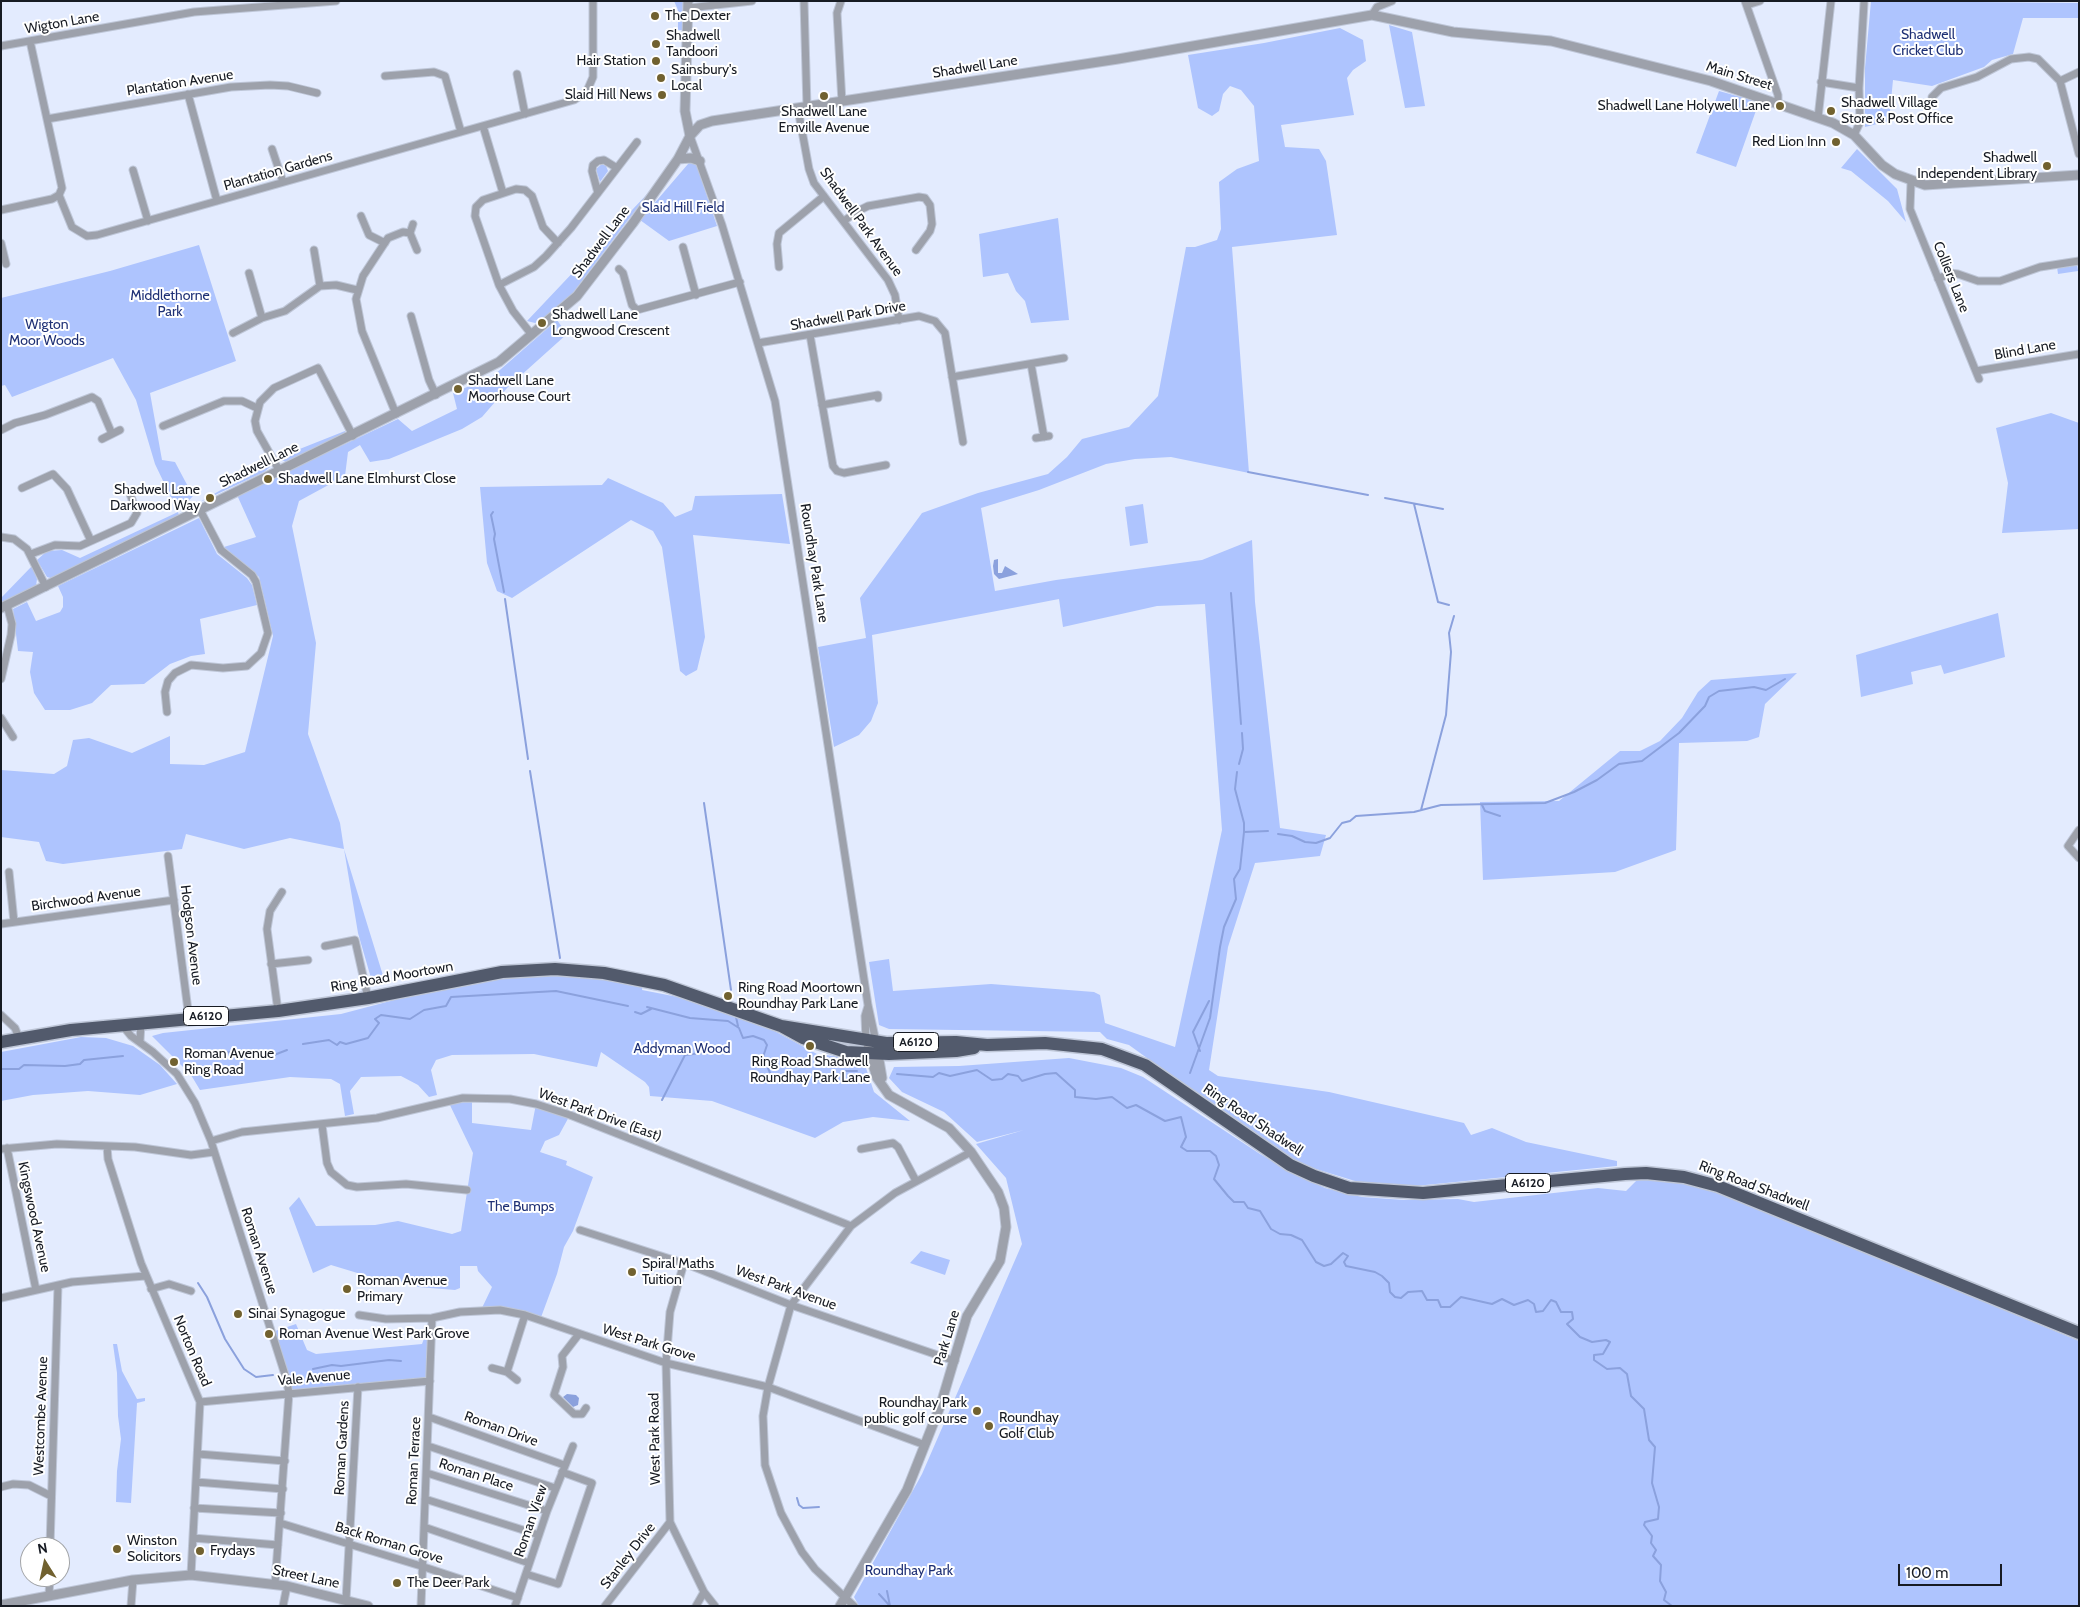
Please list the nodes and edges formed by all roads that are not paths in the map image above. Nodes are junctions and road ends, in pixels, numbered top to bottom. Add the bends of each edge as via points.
1 (336, 1) edge
2 (593, 1) edge
3 (752, 1) edge
4 (804, 1) edge
5 (842, 1) edge
6 (1392, 1) edge
7 (1760, 1) edge
8 (1830, 1) edge
9 (1746, 3) edge
10 (1864, 3) dead end
11 (688, 4) edge
12 (1372, 16) junction
13 (30, 41) junction
14 (1, 46) edge
15 (2079, 72) edge
16 (517, 74) dead end
17 (385, 76) dead end
18 (2060, 81) junction
19 (1822, 82) junction
20 (1859, 88) junction
21 (317, 93) dead end
22 (188, 94) junction
23 (1932, 97) dead end
24 (842, 102) junction
25 (1778, 103) junction
26 (803, 108) junction
27 (525, 114) junction
28 (1818, 118) junction
29 (47, 119) junction
30 (483, 126) junction
31 (461, 132) junction
32 (1854, 135) junction
33 (690, 136) junction
34 (637, 142) dead end
35 (272, 148) dead end
36 (2079, 154) edge
37 (678, 159) junction
38 (700, 161) junction
39 (617, 168) junction
40 (134, 170) dead end
41 (2079, 175) edge
42 (282, 182) junction
43 (1911, 182) junction
44 (503, 193) junction
45 (598, 193) junction
46 (59, 195) junction
47 (824, 196) junction
48 (217, 201) junction
49 (1, 210) edge
50 (361, 216) dead end
51 (148, 220) junction
52 (844, 221) junction
53 (413, 224) dead end
54 (410, 233) junction
55 (1, 243) edge
56 (385, 243) junction
57 (558, 243) junction
58 (683, 247) dead end
59 (314, 250) dead end
60 (417, 250) dead end
61 (916, 250) dead end
62 (2079, 261) edge
63 (6, 264) dead end
64 (779, 267) dead end
65 (619, 269) dead end
66 (249, 273) dead end
67 (1938, 279) junction
68 (740, 282) junction
69 (499, 285) junction
70 (320, 286) junction
71 (357, 290) junction
72 (696, 295) junction
73 (411, 316) dead end
74 (262, 318) junction
75 (899, 320) junction
76 (233, 333) dead end
77 (532, 335) junction
78 (810, 335) junction
79 (758, 343) junction
80 (2079, 354) edge
81 (1064, 358) dead end
82 (1031, 364) junction
83 (1976, 371) junction
84 (952, 377) junction
85 (1979, 379) dead end
86 (436, 395) junction
87 (878, 398) dead end
88 (822, 405) junction
89 (257, 408) junction
90 (396, 414) junction
91 (163, 426) dead end
92 (1, 430) edge
93 (120, 430) dead end
94 (112, 434) junction
95 (353, 436) junction
96 (1036, 438) dead end
97 (102, 439) dead end
98 (963, 442) dead end
99 (886, 465) dead end
100 (279, 470) junction
101 (22, 488) dead end
102 (130, 494) dead end
103 (200, 510) junction
104 (1, 537) edge
105 (91, 541) junction
106 (31, 554) junction
107 (46, 587) junction
108 (4, 607) edge
109 (1, 679) edge
110 (167, 712) dead end
111 (1, 718) edge
112 (13, 737) dead end
113 (2079, 830) edge
114 (168, 856) dead end
115 (2079, 858) edge
116 (9, 872) dead end
117 (282, 892) dead end
118 (174, 900) junction
119 (14, 922) junction
120 (1, 924) edge
121 (325, 946) dead end
122 (308, 960) dead end
123 (271, 964) junction
124 (368, 998) junction
125 (278, 1011) junction
126 (1, 1015) edge
127 (189, 1018) junction
128 (141, 1022) junction
129 (122, 1024) junction
130 (19, 1038) junction
131 (2, 1040) edge
132 (140, 1041) junction
133 (872, 1048) junction
134 (322, 1125) junction
135 (211, 1141) junction
136 (108, 1146) junction
137 (4, 1149) edge
138 (861, 1149) dead end
139 (214, 1152) junction
140 (971, 1152) junction
141 (916, 1181) junction
142 (467, 1190) dead end
143 (851, 1226) junction
144 (580, 1230) dead end
145 (684, 1263) junction
146 (146, 1276) junction
147 (58, 1285) junction
148 (151, 1289) junction
149 (36, 1290) junction
150 (191, 1290) dead end
151 (1, 1298) edge
152 (791, 1305) junction
153 (359, 1315) dead end
154 (525, 1315) junction
155 (432, 1318) junction
156 (2079, 1333) edge
157 (579, 1334) junction
158 (955, 1361) junction
159 (666, 1363) junction
160 (492, 1368) dead end
161 (507, 1372) junction
162 (517, 1380) dead end
163 (430, 1381) junction
164 (358, 1387) junction
165 (768, 1387) junction
166 (289, 1393) junction
167 (200, 1402) junction
168 (586, 1408) dead end
169 (428, 1417) junction
170 (925, 1445) junction
171 (428, 1446) junction
172 (573, 1446) dead end
173 (198, 1454) junction
174 (285, 1461) junction
175 (563, 1469) junction
176 (427, 1473) junction
177 (196, 1482) junction
178 (1, 1487) edge
179 (283, 1488) junction
180 (555, 1488) junction
181 (51, 1496) junction
182 (425, 1499) junction
183 (194, 1508) junction
184 (547, 1511) junction
185 (281, 1513) junction
186 (670, 1522) junction
187 (280, 1523) junction
188 (424, 1527) junction
189 (539, 1535) junction
190 (50, 1537) edge
191 (193, 1538) junction
192 (350, 1544) junction
193 (278, 1545) junction
194 (529, 1563) junction
195 (421, 1566) junction
196 (526, 1574) junction
197 (191, 1575) junction
198 (133, 1580) junction
199 (275, 1584) junction
200 (287, 1586) junction
201 (50, 1587) edge
202 (704, 1592) junction
203 (50, 1596) junction
204 (846, 1597) junction
205 (346, 1600) junction
206 (516, 1602) edge
207 (1, 1605) edge
208 (132, 1606) edge
209 (283, 1606) edge
210 (368, 1606) edge
211 (421, 1606) edge
212 (605, 1606) edge
213 (696, 1606) edge
214 (715, 1606) edge
215 (840, 1606) edge
216 (854, 1606) edge

1 - 13 street, Wigton Lane via 194,12
2 - 27 street, Plantation Gardens via 591,85 581,97
3 - 11 street
4 - 26 street, Shadwell Park Avenue
5 - 24 street via 837,12
6 - 12 street via 1377,8
7 - 9 street
8 - 19 street
9 - 25 street
10 - 20 street
11 - 33 street via 685,111
12 - 24 street, Shadwell Lane
12 - 25 street, Main Street via 1453,32 1551,41 1712,81
13 - 14 street, Wigton Lane
13 - 29 street, Plantation Gardens
15 - 18 street
16 - 27 street
17 - 31 street via 434,72 445,76
18 - 23 street via 2038,59 2011,59 1977,77 1941,88
18 - 36 street
19 - 20 street
19 - 28 street
20 - 32 street via 1860,122
21 - 22 street, Plantation Avenue via 270,85
22 - 29 street, Plantation Avenue
22 - 48 street
24 - 26 street, Shadwell Lane
25 - 28 street, Main Street
26 - 33 street, Shadwell Lane via 712,121 700,126
26 - 47 street, Shadwell Park Avenue via 809,169
27 - 30 street, Plantation Gardens
28 - 32 street, Main Street
29 - 46 street, Plantation Gardens via 62,188
30 - 31 street, Plantation Gardens
30 - 44 street
31 - 42 street, Plantation Gardens
32 - 43 street, Main Street via 1882,165
33 - 37 street, Shadwell Lane
33 - 38 street, Roundhay Park Lane
34 - 39 street
35 - 42 street
37 - 38 street
37 - 77 street, Shadwell Lane via 577,296
38 - 68 street, Roundhay Park Lane
39 - 45 street
39 - 45 street via 604,160 593,165
40 - 51 street
41 - 43 street, Main Street via 1942,185
42 - 48 street, Plantation Gardens
43 - 67 street, Colliers Lane via 1910,209
44 - 57 street via 520,188 529,192 543,227
44 - 69 street via 483,200 475,212
45 - 57 street
46 - 49 street
46 - 51 street, Plantation Gardens via 72,227 87,236
47 - 52 street, Shadwell Park Avenue
47 - 64 street via 779,233
48 - 51 street, Plantation Gardens
50 - 56 street via 369,235
52 - 61 street via 868,206 922,197 930,204 932,224
52 - 75 street, Shadwell Park Avenue via 893,287
53 - 54 street
54 - 56 street via 394,234
54 - 60 street
55 - 63 street
56 - 71 street
57 - 69 street via 534,267
58 - 72 street
59 - 70 street
62 - 67 street via 2040,267 2000,281 1978,281 1950,273
65 - 72 street via 632,305 638,310
66 - 74 street
67 - 83 street, Colliers Lane
68 - 72 street
68 - 79 street, Roundhay Park Lane
69 - 77 street via 513,311
70 - 71 street via 336,285
70 - 74 street via 286,311
71 - 90 street via 356,304 362,330
73 - 86 street
74 - 76 street
75 - 78 street, Shadwell Park Drive
75 - 84 street, Shadwell Park Drive via 927,317 941,326
77 - 86 street, Shadwell Lane via 486,370
78 - 79 street, Shadwell Park Drive
78 - 88 street
79 - 133 street, Roundhay Park Lane via 775,401
80 - 83 street, Blind Lane
81 - 82 street
82 - 84 street
82 - 96 street via 1047,437
83 - 85 street, Colliers Lane
84 - 98 street, Shadwell Park Drive
86 - 90 street, Shadwell Lane
87 - 88 street via 878,395
88 - 99 street via 834,469 844,473
89 - 91 street via 242,401 224,401
89 - 95 street via 274,388 318,368
89 - 100 street via 257,430
90 - 95 street, Shadwell Lane
92 - 94 street via 15,422 92,398 98,401
93 - 94 street
94 - 97 street
95 - 100 street, Shadwell Lane
100 - 103 street, Shadwell Lane
101 - 105 street via 53,474 67,489
102 - 105 street via 136,509 134,520
103 - 107 street, Shadwell Lane
103 - 110 street via 221,550 256,582 268,633 261,653 247,666 191,665 175,673 165,692
104 - 106 street via 21,543
105 - 106 street via 72,547 55,545
106 - 107 street
107 - 108 street, Shadwell Lane
108 - 109 street via 12,624
111 - 112 street
113 - 115 street via 2068,843 2070,851
114 - 118 street, Hodgson Avenue
116 - 119 street
117 - 123 street via 267,920
118 - 119 street, Birchwood Avenue
118 - 127 street, Hodgson Avenue
119 - 120 street, Birchwood Avenue
121 - 124 street via 355,940
122 - 123 street
123 - 125 street
124 - 125 highway, Ring Road Moortown / A6120
124 - 133 highway, Ring Road Moortown / A6120 via 502,972 584,970 664,985 781,1026
125 - 127 highway, Ring Road Moortown / A6120
126 - 130 street via 15,1028
127 - 128 highway, Ring Road Moortown / A6120
128 - 129 highway, Ring Road Moortown / A6120
128 - 132 street
129 - 130 highway, Ring Road Moortown / A6120
129 - 132 street, Roman Avenue via 131,1036
130 - 131 highway, Ring Road Moortown / A6120
132 - 135 street, Roman Avenue via 177,1074 187,1088
133 - 140 street, Park Lane via 877,1078 896,1101 948,1128
133 - 156 highway, Ring Road Shadwell / A6120 via 956,1051 987,1045 1066,1044 1126,1056 1168,1079 1290,1165 1349,1188 1423,1193 1646,1173 1701,1181
134 - 135 street, West Park Drive (East) via 242,1132
134 - 142 street via 327,1163 331,1172 347,1185 406,1184
134 - 143 street, West Park Drive (East) via 377,1118 463,1098 510,1099 536,1104 624,1136
135 - 139 street, Roman Avenue
136 - 137 street via 57,1144
136 - 139 street via 191,1155
136 - 146 street, Norton Road via 108,1159
137 - 149 street, Kingswood Avenue
138 - 141 street via 894,1143
139 - 166 street, Roman Avenue
140 - 141 street
140 - 158 street, Park Lane via 998,1192 1004,1208 1005,1236 1000,1261 967,1316
141 - 143 street
143 - 152 street
144 - 145 street, West Park Avenue
145 - 152 street, West Park Avenue
145 - 159 street, West Park Road via 670,1312
146 - 147 street
146 - 148 street, Norton Road
147 - 149 street
147 - 181 street, Westcombe Avenue
148 - 150 street via 169,1284
148 - 167 street, Norton Road
149 - 151 street
152 - 158 street, West Park Avenue
152 - 165 street
153 - 155 street, West Park Grove via 386,1319
154 - 155 street, West Park Grove via 481,1310
154 - 157 street, West Park Grove
154 - 161 street
155 - 163 street, Roman Terrace
157 - 159 street, West Park Grove
157 - 168 street via 562,1356 563,1367 554,1395 564,1407 583,1418
158 - 170 street, Park Lane
159 - 165 street, West Park Grove
159 - 186 street, West Park Road
160 - 161 street
161 - 162 street
163 - 164 street, Vale Avenue
163 - 169 street, Roman Terrace
164 - 166 street, Vale Avenue
164 - 192 street, Roman Gardens
165 - 170 street, West Park Grove
165 - 204 street via 763,1426 765,1465 770,1486 802,1552 815,1569
166 - 167 street, Vale Avenue
166 - 174 street, Roman Avenue
167 - 173 street, Norton Road
169 - 171 street, Roman Terrace
169 - 175 street, Roman Drive
170 - 204 street, Park Lane via 901,1502
171 - 176 street, Roman Terrace
171 - 180 street
172 - 175 street, Roman View
173 - 174 street
173 - 177 street, Norton Road
174 - 179 street, Roman Avenue
175 - 180 street, Roman View
175 - 196 street, Roman Drive via 592,1483 558,1584
176 - 182 street, Roman Terrace
176 - 184 street, Roman Place
177 - 179 street
177 - 183 street, Norton Road
178 - 181 street via 29,1485
179 - 185 street, Roman Avenue
180 - 184 street, Roman View
181 - 190 street, Westcombe Avenue
182 - 188 street, Roman Terrace
182 - 189 street
183 - 185 street
183 - 191 street, Norton Road
184 - 189 street, Roman View
185 - 187 street, Roman Avenue
186 - 202 street, West Park Road
186 - 212 street, Stanley Drive
187 - 192 street, Back Roman Grove
187 - 193 street, Roman Avenue
188 - 194 street
188 - 195 street, Roman Terrace
189 - 194 street, Roman View
191 - 193 street
191 - 197 street, Norton Road
192 - 195 street, Back Roman Grove
192 - 205 street, Roman Gardens
193 - 199 street, Roman Avenue
194 - 196 street, Roman View
195 - 206 street, Back Roman Grove
195 - 211 street, Roman Terrace
196 - 206 street, Roman View
197 - 198 street, Street Lane
197 - 199 street, Street Lane
198 - 203 street, Street Lane
198 - 208 street
199 - 200 street, Street Lane
200 - 205 street, Street Lane
200 - 209 street
201 - 203 street
202 - 213 street
202 - 214 street, West Park Road
203 - 207 street, Street Lane
204 - 215 street, Park Lane
204 - 216 street
205 - 210 street, Street Lane

